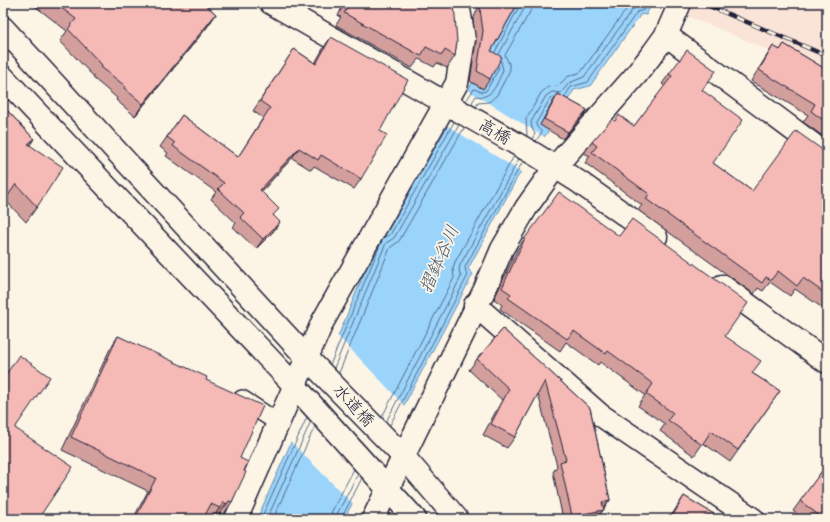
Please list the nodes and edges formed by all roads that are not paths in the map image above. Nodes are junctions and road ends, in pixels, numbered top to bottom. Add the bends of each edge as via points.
1 (271, 3) edge
2 (458, 3) edge
3 (680, 3) edge
4 (3, 28) edge
5 (666, 35) junction
6 (3, 77) edge
7 (451, 105) junction
8 (827, 155) edge
9 (555, 167) junction
10 (674, 251) edge
11 (706, 274) edge
12 (480, 297) junction
13 (827, 362) edge
14 (313, 363) junction
15 (227, 392) edge
16 (299, 392) junction
17 (277, 422) junction
18 (397, 450) junction
19 (381, 481) junction
20 (236, 519) edge
21 (373, 519) edge
22 (415, 519) edge
23 (457, 519) edge
24 (753, 519) edge

1 - 7 street, 高橋
2 - 7 street via 464,39
3 - 5 street
4 - 14 street, 水道橋
5 - 8 street
5 - 9 street via 636,75
6 - 16 street, 水道橋
7 - 9 street, 高橋
7 - 14 street via 323,321
9 - 10 street, 高橋
9 - 12 street via 526,208 502,249
11 - 13 street
12 - 18 street via 415,430
12 - 24 street via 599,414
14 - 16 street
14 - 18 street, 水道橋
15 - 17 lane
16 - 17 street
16 - 19 street, 水道橋
17 - 20 street
18 - 19 street
18 - 23 street, 水道橋
19 - 21 street
19 - 22 street, 水道橋

